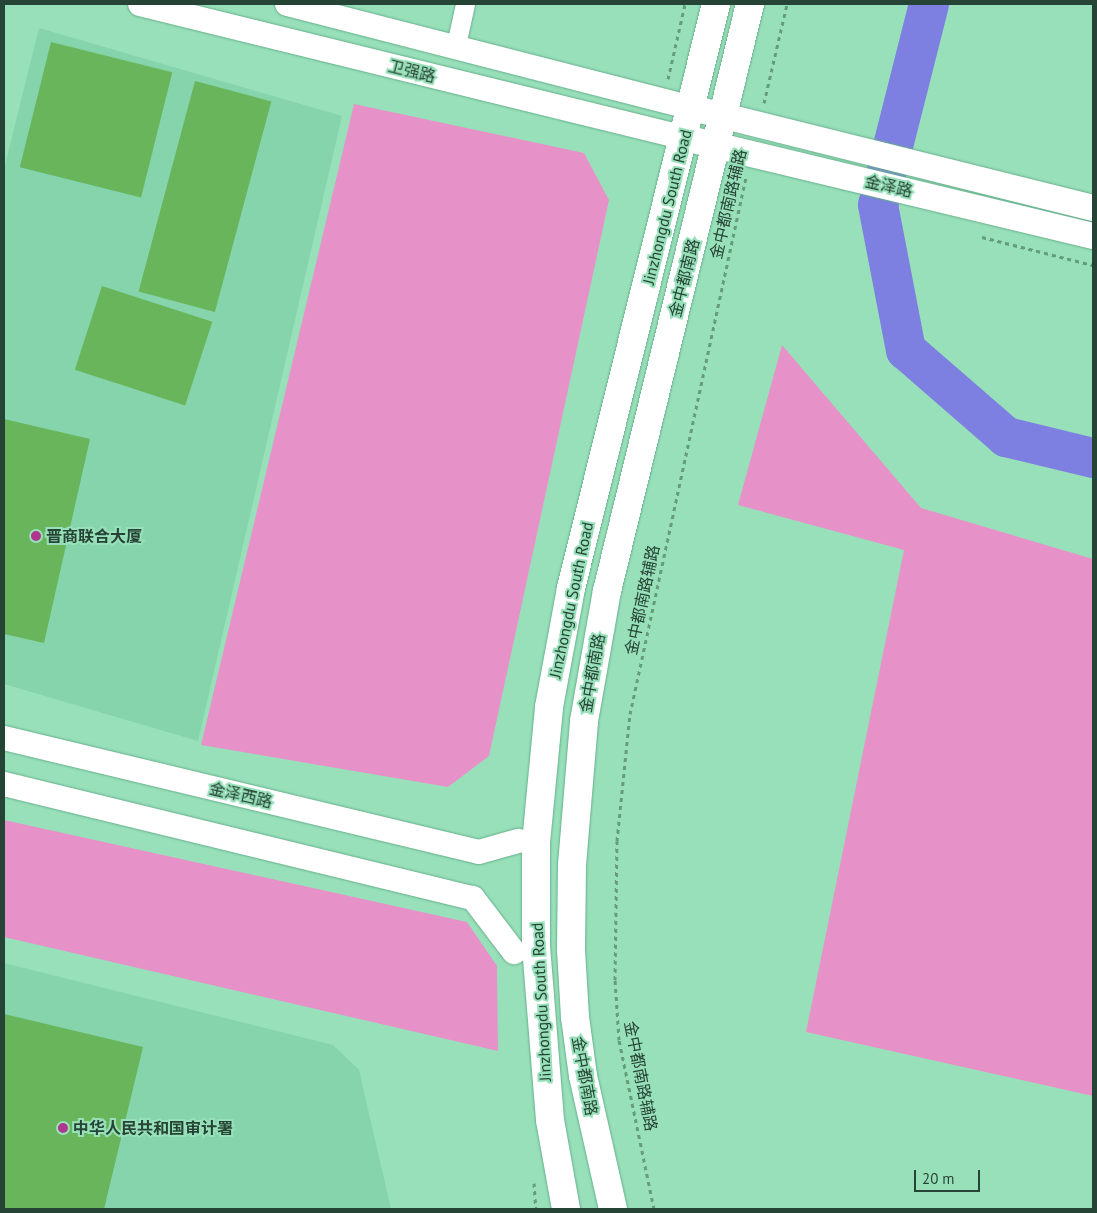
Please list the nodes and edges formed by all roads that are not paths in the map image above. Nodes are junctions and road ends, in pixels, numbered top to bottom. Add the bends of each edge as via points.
1 (140, 4) edge
2 (287, 4) edge
3 (465, 4) edge
4 (716, 4) edge
5 (750, 4) edge
6 (456, 45) junction
7 (692, 108) junction
8 (724, 117) junction
9 (685, 138) junction
10 (716, 146) junction
11 (1093, 208) edge
12 (1093, 236) edge
13 (4, 738) edge
14 (4, 784) edge
15 (518, 841) dead end
16 (514, 952) dead end
17 (566, 1209) edge
18 (613, 1209) edge

1 - 9 street, 卫强路
2 - 6 street
3 - 6 street
4 - 7 main road, Jinzhongdu South Road
5 - 8 main road, Jinzhongdu South Road
6 - 7 street
7 - 8 main road, 金泽路
7 - 9 main road, Jinzhongdu South Road
8 - 10 main road, Jinzhongdu South Road
8 - 11 main road, 金泽路
9 - 10 main road, 金泽路
9 - 17 main road, Jinzhongdu South Road via 571,588 549,707 536,843 536,945 550,1120
10 - 12 main road, 金泽路
10 - 18 main road, 金中都南路 via 607,591 584,721 576,797 571,949 575,1017 583,1076
13 - 15 street, 金泽西路 via 479,852
14 - 16 street via 473,898

